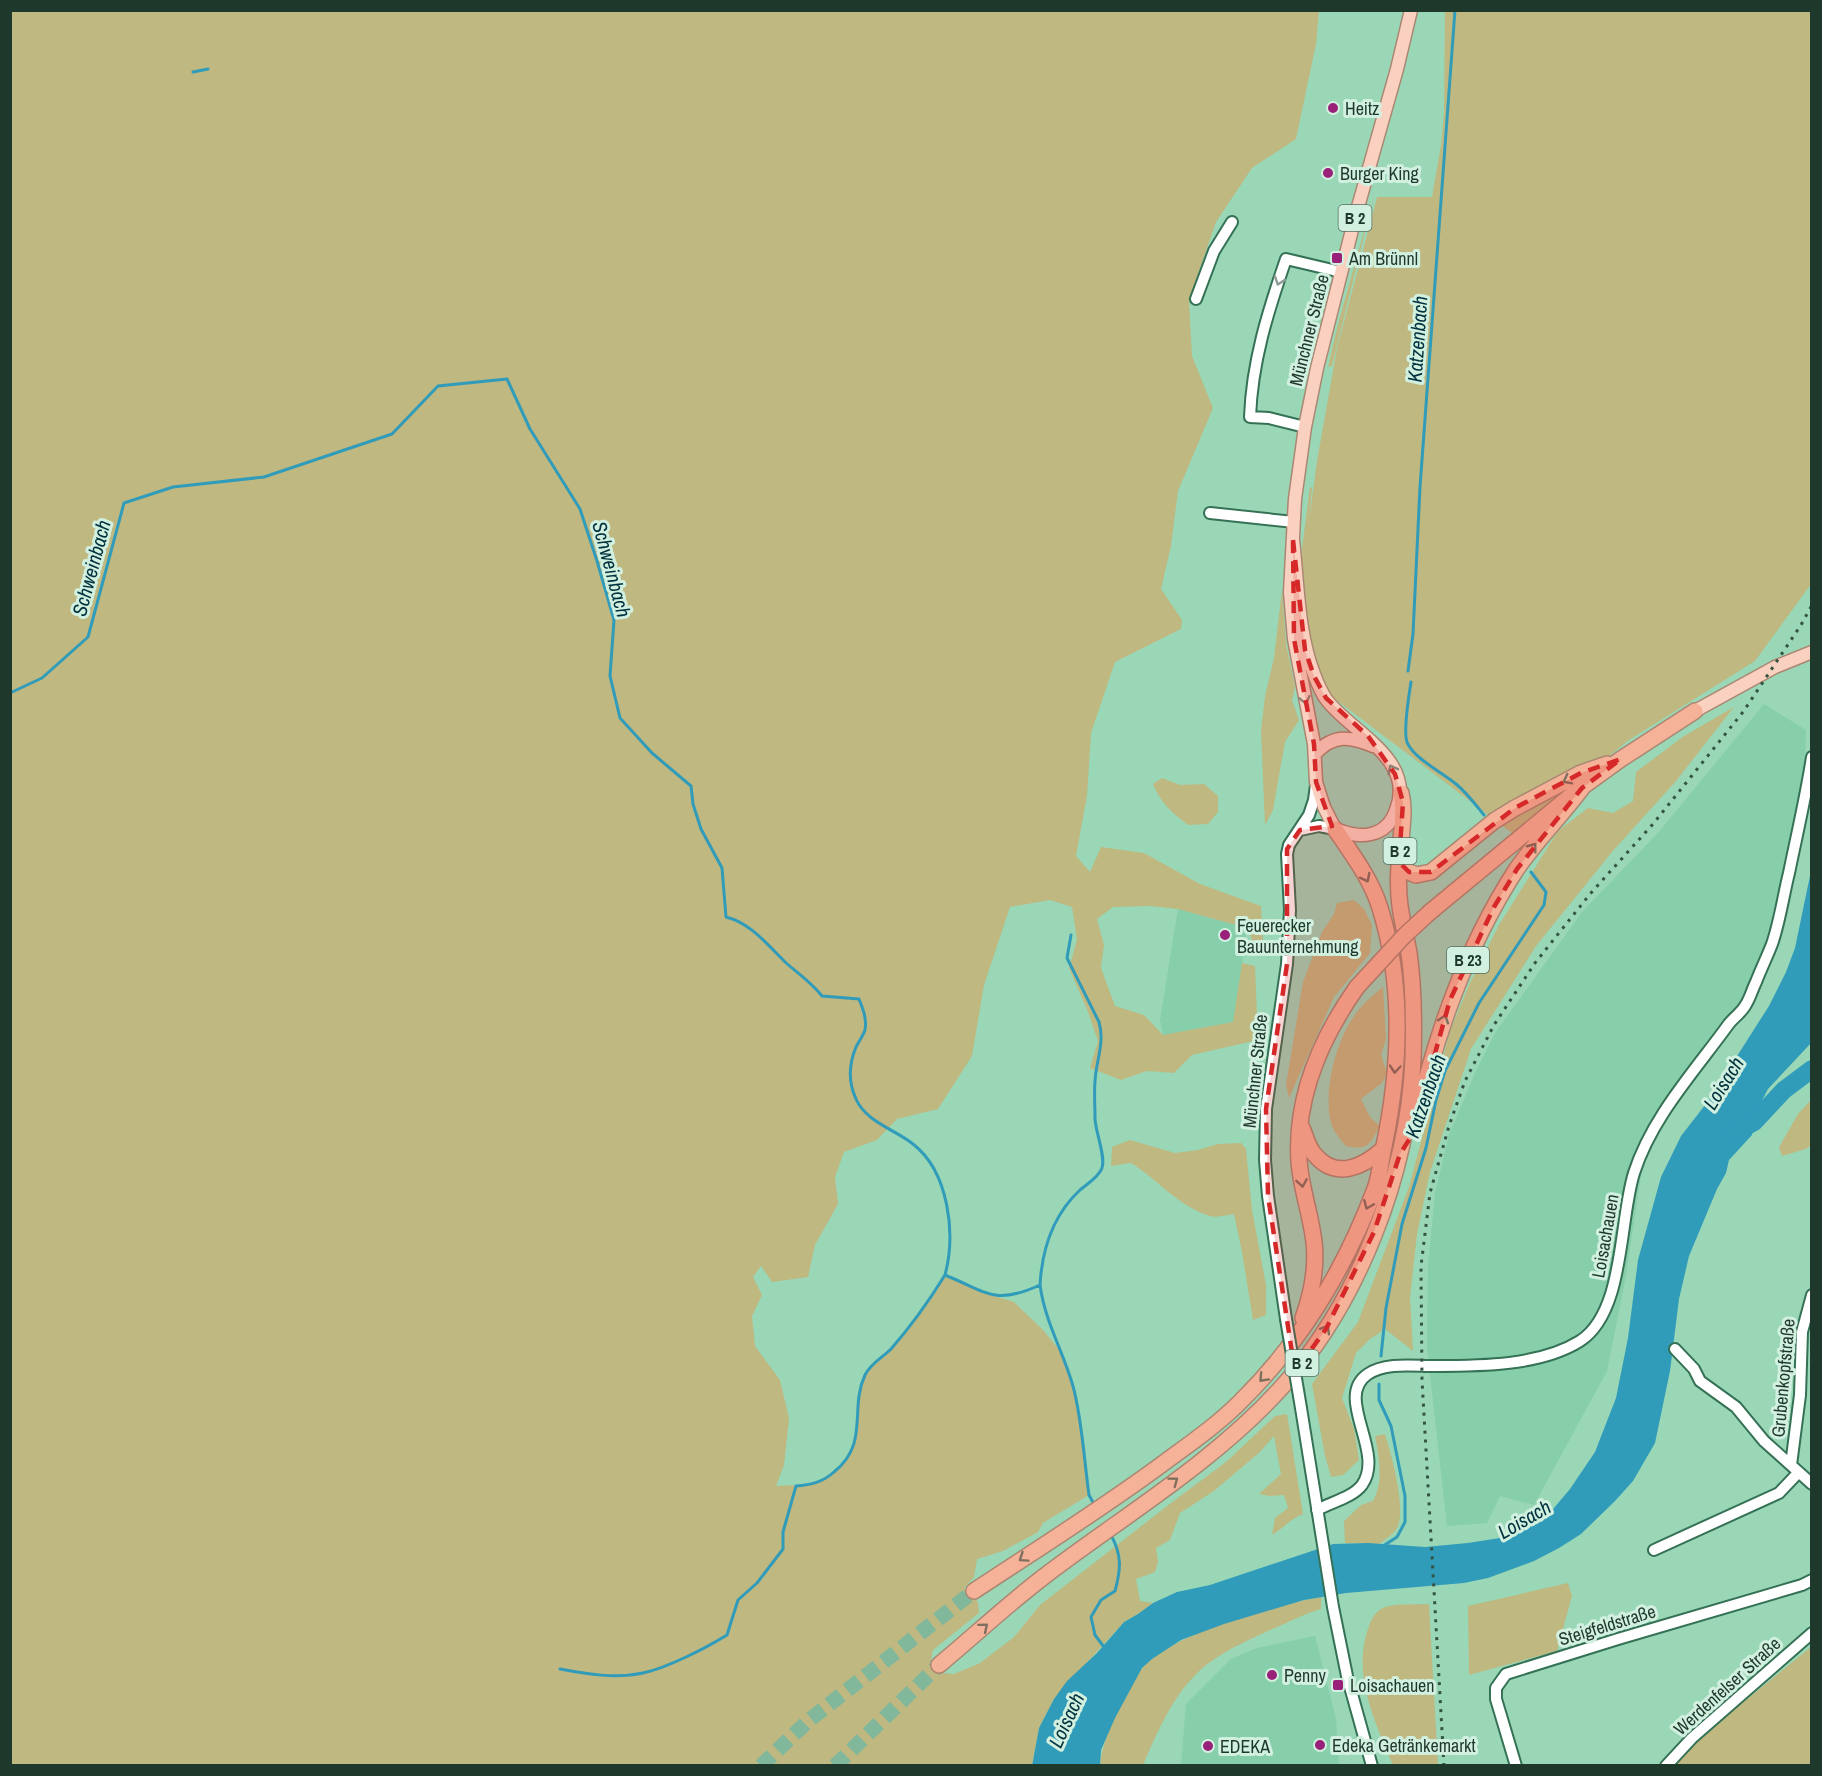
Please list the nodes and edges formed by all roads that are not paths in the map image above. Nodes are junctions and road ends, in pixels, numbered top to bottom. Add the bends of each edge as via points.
1 (1411, 10) edge
2 (1232, 222) dead end
3 (1341, 272) junction
4 (1196, 298) dead end
5 (1305, 427) junction
6 (1210, 513) dead end
7 (1294, 522) junction
8 (1293, 540) junction
9 (1812, 652) edge
10 (1695, 711) joint
11 (1377, 747) junction
12 (1315, 754) junction
13 (1812, 756) edge
14 (1621, 759) junction
15 (1810, 778) edge
16 (1316, 782) junction
17 (1582, 788) junction
18 (1401, 793) junction
19 (1335, 829) junction
20 (1300, 830) junction
21 (1399, 862) junction
22 (1301, 1125) junction
23 (1383, 1149) junction
24 (1400, 1154) junction
25 (1812, 1295) edge
26 (1300, 1333) junction
27 (1675, 1349) dead end
28 (1795, 1469) junction
29 (1812, 1484) edge
30 (1317, 1510) junction
31 (1654, 1550) dead end
32 (1812, 1581) edge
33 (974, 1592) tunnel mouth
34 (1812, 1634) edge
35 (939, 1665) tunnel mouth
36 (1372, 1766) edge
37 (1516, 1766) edge
38 (1666, 1766) edge

1 - 3 main road, Münchner Straße / B 2
2 - 4 street via 1214,250
3 - 5 main road, Münchner Straße / B 2
3 -> 5 street via 1286,259 1256,358 1250,417
5 - 7 main road, Münchner Straße / B 2
6 - 7 street
7 - 8 main road, Münchner Straße / B 2
8 - 11 main road, B 2 via 1305,650 1314,676 1326,699
8 -> 12 main road, B 2 via 1290,592 1299,675
9 - 10 main road, B 23 via 1775,667
10 - 14 highway, B 23
11 - 12 main road via 1342,737 1325,744
18 -> 11 main road, B 2 via 1392,766
12 - 16 main road, B 2
13 - 15 street, Loisachauen
14 - 17 highway, B 23
14 -> 21 highway, B 23 via 1581,773 1515,807 1431,872 1409,872
15 - 30 street, Loisachauen via 1772,942 1745,1007 1672,1099 1641,1154 1628,1197 1613,1284 1598,1324 1591,1333 1557,1354 1507,1362 1391,1366 1366,1375 1358,1383 1356,1408 1370,1467 1356,1491
16 - 19 main road, B 2
16 - 20 street, Münchner Straße via 1311,808
17 - 22 highway, B 23, bridge via 1430,912 1358,987 1322,1047 1307,1088
24 -> 17 highway, B 23 via 1412,1135 1450,1000 1474,946 1517,868
18 - 19 main road, B 2 via 1393,819 1383,829 1363,835
18 - 21 highway, B 2
19 - 20 street via 1319,826
19 -> 23 highway, B 2 via 1376,898 1391,958 1396,1061
20 - 30 street, Münchner Straße, bridge via 1287,854 1287,964 1266,1109 1265,1160
21 - 24 highway, B 2 via 1398,885 1414,1023 1412,1074
22 - 23 highway via 1310,1149 1329,1166 1358,1167
22 -> 26 highway, B 23 via 1300,1172 1316,1262
23 -> 26 highway, B 2 via 1376,1186 1361,1222 1338,1271
35 -> 24 highway, B 2 via 1043,1578 1230,1436 1280,1389 1326,1329 1353,1281 1387,1198
25 - 28 street, Grubenkopfstraße via 1801,1338
26 -> 33 highway, B 2 via 1238,1404 1210,1428
27 - 28 street, Grubenkopfstraße via 1694,1369 1700,1382 1736,1407 1764,1441
28 - 29 street, Grubenkopfstraße
28 - 31 street via 1779,1493
30 - 36 street, Münchner Straße via 1347,1676
32 - 37 street, Steigfeldstraße via 1506,1674 1496,1688 1496,1699
34 - 38 street, Werdenfelser Straße via 1692,1738

